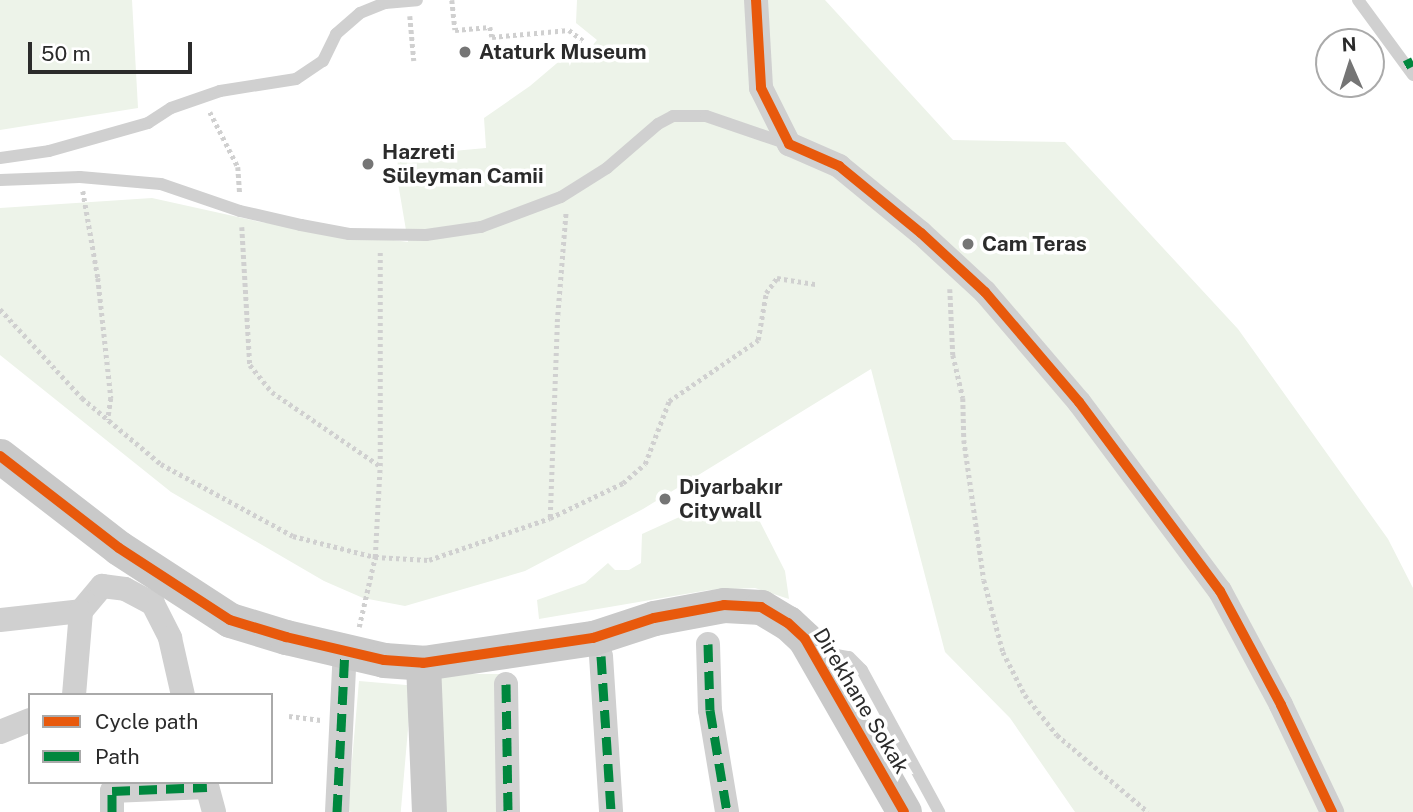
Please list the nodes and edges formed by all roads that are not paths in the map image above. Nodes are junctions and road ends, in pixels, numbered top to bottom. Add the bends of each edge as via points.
1 (756, 0) edge
2 (1358, 0) edge
3 (413, 1) edge
4 (1413, 75) edge
5 (789, 144) junction
6 (0, 158) edge
7 (0, 180) edge
8 (0, 456) edge
9 (81, 611) junction
10 (0, 620) edge
11 (352, 640) junction
12 (708, 644) dead end
13 (811, 650) junction
14 (601, 656) dead end
15 (423, 663) junction
16 (506, 684) dead end
17 (74, 693) edge
18 (183, 693) edge
19 (28, 721) edge
20 (0, 732) edge
21 (207, 785) edge
22 (109, 795) edge
23 (215, 812) edge
24 (337, 812) edge
25 (429, 812) edge
26 (508, 812) edge
27 (611, 812) edge
28 (727, 812) edge
29 (904, 812) edge
30 (939, 812) edge
31 (1332, 812) edge

1 - 5 street via 761,88
2 - 4 lane
3 - 6 lane via 385,3 360,13 336,34 323,61 296,79 202,96 148,123 49,151
5 - 7 lane via 706,116 673,116 568,193 481,227 426,235 349,234 240,211 161,184 80,177
5 - 31 street via 839,166 950,260 985,292 1079,402 1220,591
8 - 11 street, Direkhane Sokak via 118,548 230,620
9 - 10 street
9 - 17 street
9 - 18 street via 102,586 125,589 153,604 170,638
11 - 15 street, Direkhane Sokak via 384,660
11 - 24 street
12 - 28 street via 710,710
13 - 15 street, Direkhane Sokak via 788,623 761,607 724,605 654,618 593,638
13 - 29 street, Direkhane Sokak
13 - 30 lane via 849,657 862,670
14 - 27 street
15 - 25 street
16 - 26 street
19 - 20 street
21 - 22 street
21 - 23 street

